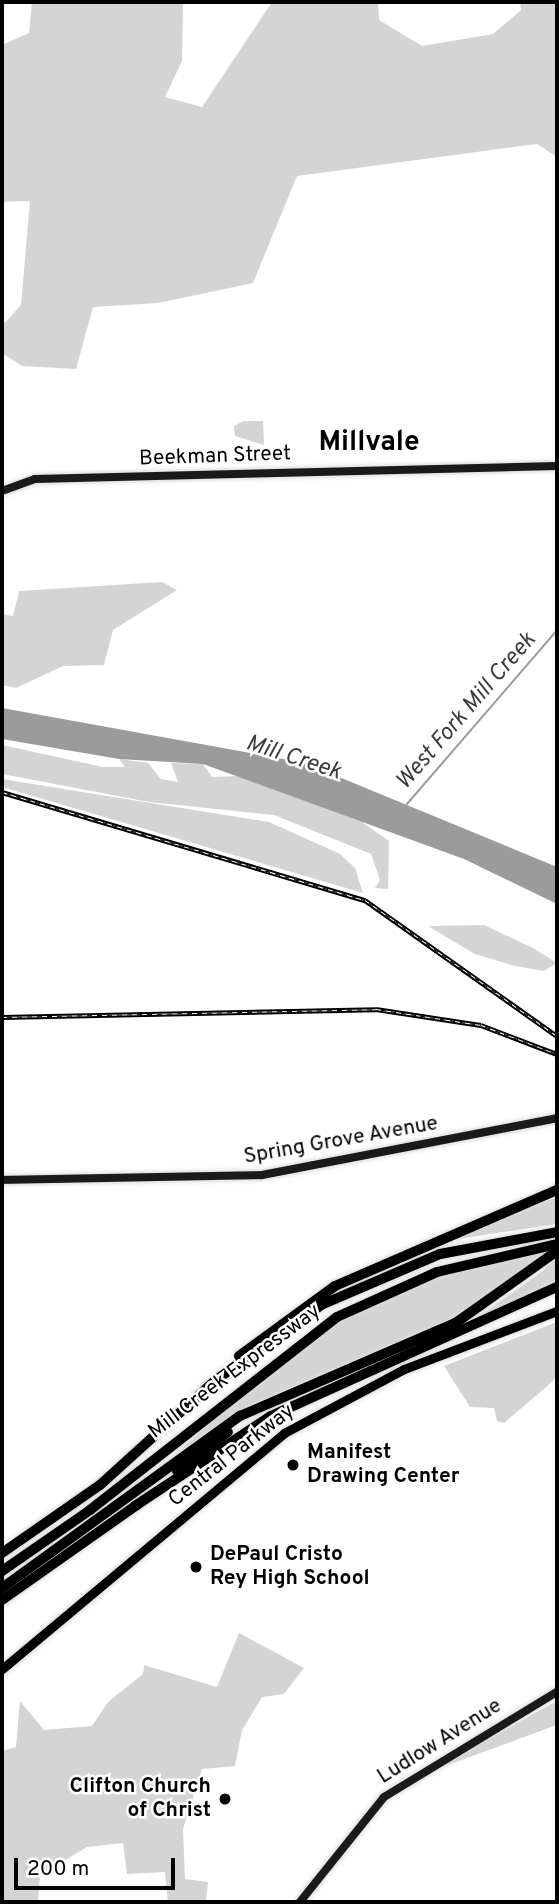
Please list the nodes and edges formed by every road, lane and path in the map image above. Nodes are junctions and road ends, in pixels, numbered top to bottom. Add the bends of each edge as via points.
1 (557, 466) edge
2 (2, 491) edge
3 (557, 1118) edge
4 (2, 1180) edge
5 (557, 1190) edge
6 (556, 1232) edge
7 (557, 1244) edge
8 (557, 1251) edge
9 (557, 1287) edge
10 (557, 1311) edge
11 (216, 1380) junction
12 (275, 1397) junction
13 (135, 1506) junction
14 (2, 1553) edge
15 (2, 1571) edge
16 (2, 1588) edge
17 (2, 1600) edge
18 (2, 1669) edge
19 (557, 1692) edge
20 (300, 1902) edge

1 - 2 main road, Beekman Street via 35,479
3 - 4 main road, Spring Grove Avenue via 262,1175
5 - 11 highway via 335,1286 250,1345
6 - 11 highway, Mill Creek Expressway via 459,1248 392,1271 321,1305
7 - 15 highway, Mill Creek Expressway via 437,1272 337,1317 90,1510
8 - 12 highway via 457,1322
9 - 13 highway via 271,1416
10 - 18 main road, Central Parkway via 404,1370 284,1433
11 - 14 highway, Mill Creek Expressway via 100,1485
12 - 13 highway
12 - 16 highway via 210,1435
13 - 17 highway
19 - 20 main road, Ludlow Avenue via 384,1797

